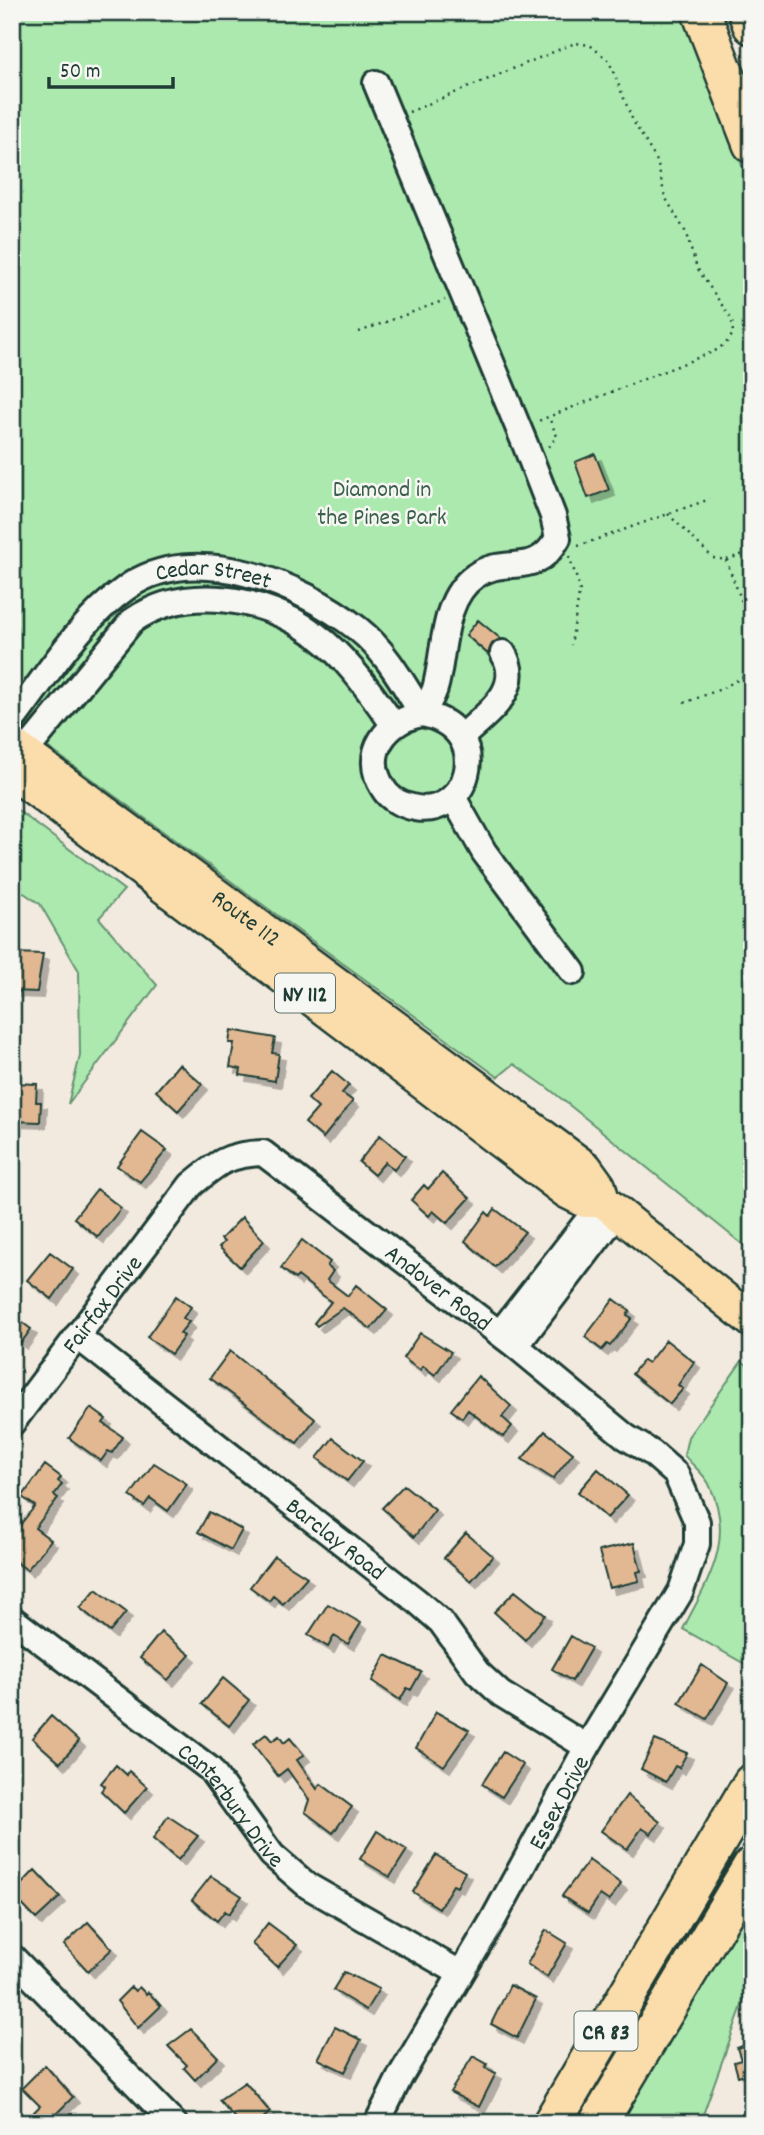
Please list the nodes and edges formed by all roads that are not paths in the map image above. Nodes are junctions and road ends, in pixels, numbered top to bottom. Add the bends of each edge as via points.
1 (701, 12) edge
2 (747, 12) edge
3 (752, 25) edge
4 (376, 83) dead end
5 (752, 144) edge
6 (74, 641) junction
7 (503, 653) dead end
8 (100, 660) junction
9 (422, 714) junction
10 (12, 721) edge
11 (393, 724) junction
12 (462, 737) junction
13 (15, 759) edge
14 (453, 797) junction
15 (573, 972) dead end
16 (191, 1185) joint
17 (611, 1207) junction
18 (752, 1321) edge
19 (77, 1336) junction
20 (508, 1339) junction
21 (12, 1423) edge
22 (676, 1474) joint
23 (12, 1619) edge
24 (587, 1747) junction
25 (752, 1783) edge
26 (752, 1866) edge
27 (12, 1957) edge
28 (460, 1973) junction
29 (174, 2123) edge
30 (377, 2123) edge
31 (552, 2123) edge
32 (598, 2123) edge

1 - 5 highway
2 - 3 highway
4 - 9 street via 529,454 558,538 549,554 524,566 501,566 475,575 456,597 436,688
6 - 8 street
6 - 9 street, Cedar Street via 96,613 128,586 159,573 229,569 276,581 317,601 360,631 393,668
6 - 10 street, Cedar Street
7 - 12 street via 511,682 502,698
8 - 11 street, Cedar Street via 132,621 152,607 182,598 228,599 275,612 316,635 356,673
8 - 13 street, Cedar Street
9 - 11 street
9 - 12 street via 452,725
11 - 14 street via 376,749 376,771 385,792 397,802 418,808 440,805
12 - 14 street via 468,769
13 - 17 main road, Route 112 / NY 112 via 568,1192
14 - 15 street via 484,852
16 - 19 street, Fairfax Drive
16 - 20 street, Andover Road via 215,1164 237,1154 263,1153
17 - 18 main road, Route 112 / NY 112
17 - 20 street
19 - 21 street, Fairfax Drive
19 - 24 street, Barclay Road via 418,1602 441,1622 477,1672 501,1693
20 - 22 street, Andover Road
22 - 24 street, Essex Drive via 697,1522 691,1567
23 - 28 street, Canterbury Drive via 210,1769 272,1856 308,1885
24 - 28 street, Essex Drive
25 - 31 highway, CR 83
26 - 32 highway, CR 83
27 - 29 street
28 - 30 street, Essex Drive

